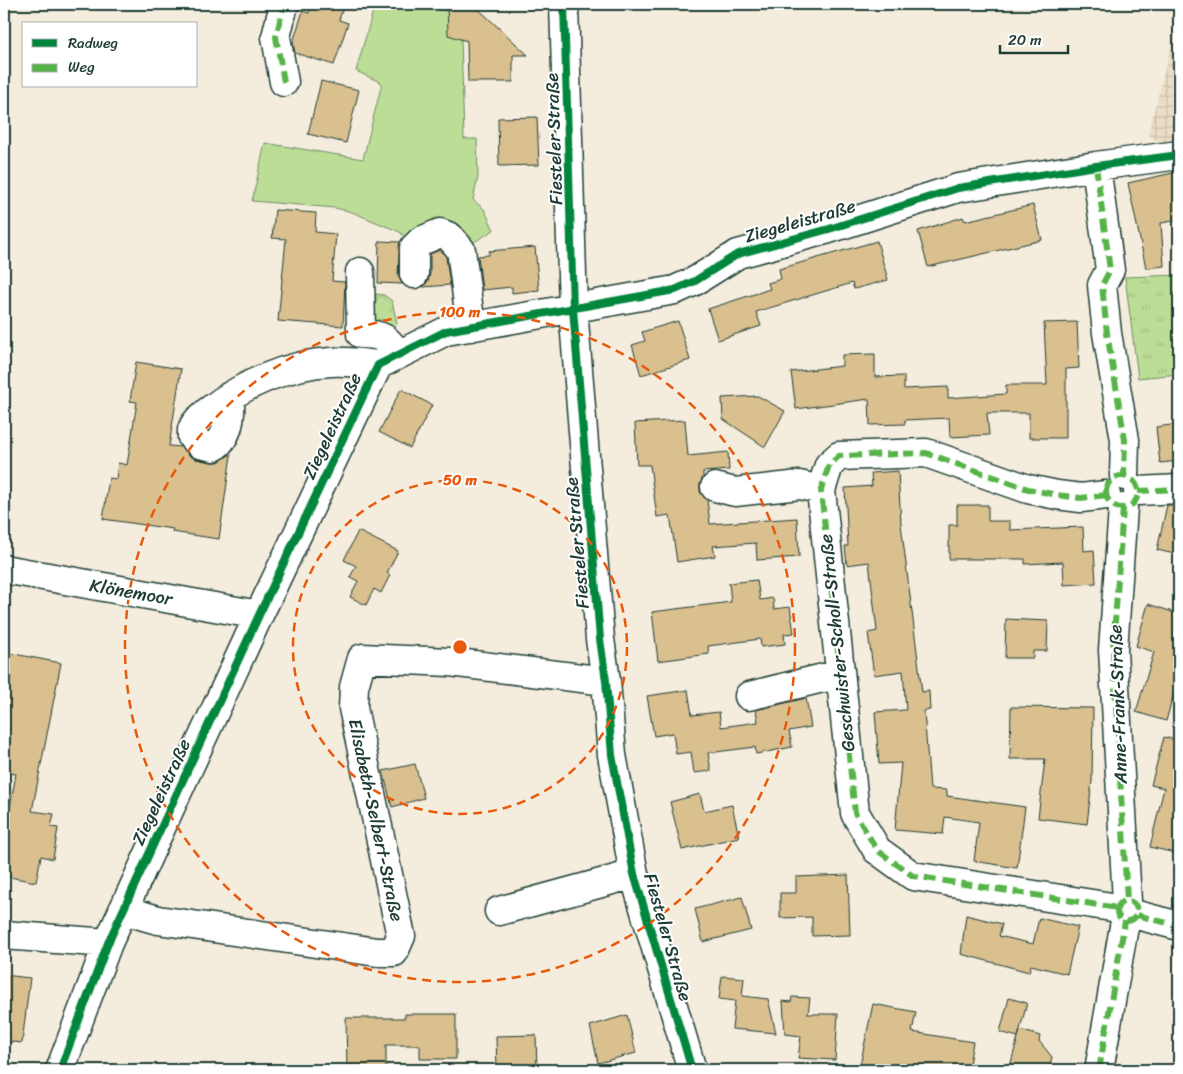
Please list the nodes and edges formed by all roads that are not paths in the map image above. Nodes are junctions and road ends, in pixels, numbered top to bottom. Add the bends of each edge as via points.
1 (284, 4) edge
2 (564, 4) edge
3 (284, 82) dead end
4 (1179, 155) edge
5 (1096, 166) junction
6 (360, 272) dead end
7 (414, 274) dead end
8 (573, 310) junction
9 (471, 327) junction
10 (388, 360) junction
11 (230, 396) dead end
12 (715, 487) dead end
13 (1179, 489) edge
14 (821, 490) junction
15 (1123, 492) junction
16 (4, 569) edge
17 (259, 615) junction
18 (840, 676) junction
19 (606, 681) junction
20 (749, 696) dead end
21 (634, 874) junction
22 (123, 910) junction
23 (499, 911) dead end
24 (1127, 911) junction
25 (1179, 926) edge
26 (4, 935) edge
27 (108, 943) junction
28 (60, 1070) edge
29 (692, 1070) edge
30 (1098, 1070) edge

1 - 3 street via 276,37
2 - 8 street, Fiesteler Straße
4 - 5 street, Ziegeleistraße
5 - 8 street, Ziegeleistraße via 958,188 738,254 675,290
5 - 15 street, Anne-Frank-Straße via 1110,270 1102,285 1107,334 1125,440
6 - 10 street via 361,334 373,334 388,340
7 - 9 street via 414,248 421,241 440,234 450,238 461,250
8 - 9 street, Ziegeleistraße
8 - 19 street, Fiesteler Straße
9 - 10 street, Ziegeleistraße via 446,331
10 - 11 street via 307,365 269,377
10 - 17 street, Ziegeleistraße
12 - 14 street via 735,492 800,485
13 - 15 street
14 - 15 street, Geschwister-Scholl-Straße via 830,465 839,456 926,454 1057,496 1081,498
14 - 18 street, Geschwister-Scholl-Straße
15 - 24 street, Anne-Frank-Straße via 1113,650
16 - 17 street, Klönemoor
17 - 22 street, Ziegeleistraße
18 - 20 street
18 - 24 street, Geschwister-Scholl-Straße via 854,813 877,850 913,876
19 - 21 street, Fiesteler Straße via 612,755
19 - 22 street, Elisabeth-Selbert-Straße via 450,662 362,658 354,687 353,708 401,936 394,952 158,920
21 - 23 street
21 - 29 street, Fiesteler Straße
22 - 27 street, Ziegeleistraße
24 - 25 street, Geschwister-Scholl-Straße
24 - 30 street, Anne-Frank-Straße
26 - 27 street
27 - 28 street, Ziegeleistraße

